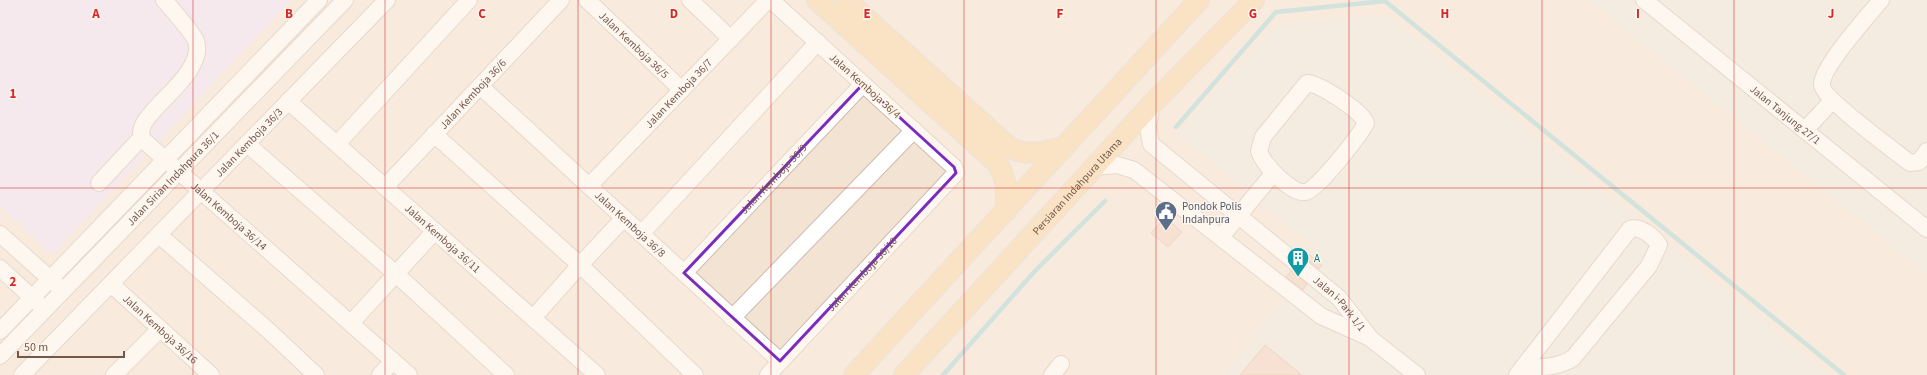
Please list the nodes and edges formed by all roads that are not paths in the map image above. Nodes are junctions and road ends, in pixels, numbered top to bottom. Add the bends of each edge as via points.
1 (164, 0) edge
2 (319, 0) edge
3 (345, 0) edge
4 (387, 0) edge
5 (469, 0) edge
6 (561, 0) edge
7 (587, 0) edge
8 (690, 0) edge
9 (768, 0) edge
10 (771, 0) edge
11 (817, 0) edge
12 (846, 0) edge
13 (1199, 0) edge
14 (1254, 0) edge
15 (1644, 0) edge
16 (1881, 0) edge
17 (731, 39) junction
18 (818, 42) junction
19 (863, 84) junction
20 (480, 86) junction
21 (682, 90) junction
22 (288, 101) junction
23 (1832, 101) junction
24 (1152, 104) junction
25 (914, 130) junction
26 (1805, 130) junction
27 (434, 134) junction
28 (141, 138) junction
29 (247, 144) junction
30 (337, 144) junction
31 (1065, 147) junction
32 (1927, 151) edge
33 (166, 160) junction
34 (1094, 167) junction
35 (179, 172) junction
36 (1273, 172) junction
37 (956, 173) joint
38 (99, 183) dead end
39 (589, 186) junction
40 (385, 187) junction
41 (202, 191) junction
42 (1006, 211) junction
43 (1239, 215) junction
44 (624, 218) junction
45 (1927, 229) edge
46 (435, 231) junction
47 (0, 234) edge
48 (641, 234) junction
49 (159, 235) junction
50 (1221, 237) junction
51 (580, 265) junction
52 (0, 268) edge
53 (684, 273) junction
54 (396, 274) junction
55 (50, 279) junction
56 (111, 284) junction
57 (64, 291) junction
58 (32, 298) junction
59 (45, 310) junction
60 (533, 318) junction
61 (732, 318) junction
62 (351, 323) junction
63 (160, 329) junction
64 (0, 331) edge
65 (1371, 339) junction
66 (0, 356) edge
67 (393, 361) junction
68 (780, 361) junction
69 (1520, 372) edge
70 (206, 373) edge
71 (22, 375) edge
72 (114, 375) edge
73 (316, 375) edge
74 (380, 375) edge
75 (409, 375) edge
76 (506, 375) edge
77 (597, 375) edge
78 (695, 375) edge
79 (768, 375) edge
80 (854, 375) edge
81 (904, 375) edge
82 (1417, 375) edge

1 - 28 street via 196,40 197,55 191,68 146,118 140,129
2 - 33 street, Jalan Sirian Indahpura 36/1
3 - 35 street, Jalan Sirian Indahpura 36/1
4 - 22 street, Jalan Kemboja 36/3
5 - 30 street
6 - 20 street, Jalan Kemboja 36/6
7 - 21 street, Jalan Kemboja 36/5
8 - 17 street
9 - 17 street, Jalan Kemboja 36/7
10 - 18 street, Jalan Kemboja 36/4
11 - 42 main road via 997,163 1004,174
12 - 31 main road via 1010,148 1022,153 1031,153
13 - 31 main road
14 - 24 main road, Persiaran Indahpura Utama
15 - 26 street, Jalan Tanjung 27/1
16 - 23 street via 1830,63 1822,88
17 - 21 street, Jalan Kemboja 36/7
18 - 19 street, Jalan Kemboja 36/4
18 - 48 street
19 - 25 street, Jalan Kemboja 36/4
19 - 53 street, Jalan Kemboja 36/9
20 - 27 street, Jalan Kemboja 36/6
20 - 39 street, Jalan Kemboja 36/8
21 - 39 street, Jalan Kemboja 36/7
22 - 29 street, Jalan Kemboja 36/3
22 - 30 street, Jalan Kemboja 36/11
23 - 26 street
23 - 32 street via 1910,163 1918,162
24 - 34 main road, Persiaran Indahpura Utama
24 - 43 street, Jalan i-Park 1/1 via 1148,127 1150,144
25 - 37 street, Jalan Kemboja 36/4 via 954,167
25 - 61 street
26 - 45 street, Jalan Tanjung 27/1
27 - 40 street, Jalan Kemboja 36/6
27 - 51 street
28 - 33 street, Jalan Kemboja 36/14
28 - 38 street
29 - 41 street, Jalan Kemboja 36/3
29 - 54 street
30 - 40 street, Jalan Kemboja 36/11
31 - 42 main road
33 - 35 street, Jalan Kemboja 36/14
33 - 55 street, Jalan Sirian Indahpura 36/1
34 - 50 street, Jalan i-Park 1/1 via 1117,165 1134,170
34 - 81 main road, Persiaran Indahpura Utama
35 - 41 street, Jalan Kemboja 36/14
35 - 57 street, Jalan Sirian Indahpura 36/1
36 - 36 street via 1260,155 1259,146 1307,83 1317,86 1365,118 1364,127 1312,189 1305,192 1297,191
36 - 43 street
37 - 68 street, Jalan Kemboja 36/10
39 - 44 street, Jalan Kemboja 36/8
40 - 46 street, Jalan Kemboja 36/11
41 - 49 street, Jalan Kemboja 36/3
41 - 62 street, Jalan Kemboja 36/14
42 - 80 main road
43 - 50 street
43 - 65 street, Jalan i-Park 1/1 via 1339,298
44 - 48 street, Jalan Kemboja 36/8
44 - 51 street
46 - 54 street
46 - 60 street, Jalan Kemboja 36/11
47 - 55 street
48 - 53 street, Jalan Kemboja 36/8
49 - 56 street, Jalan Kemboja 36/3
49 - 73 street
50 - 65 street, Jalan i-Park 1/1 via 1321,316
51 - 60 street
51 - 78 street
52 - 58 street
53 - 61 street, Jalan Kemboja 36/8
54 - 62 street
54 - 76 street
55 - 57 street
55 - 58 street, Jalan Sirian Indahpura 36/1
56 - 63 street, Jalan Kemboja 36/16
56 - 71 street, Jalan Kemboja 36/3
57 - 59 street, Jalan Sirian Indahpura 36/1
58 - 59 street
58 - 64 street, Jalan Sirian Indahpura 36/1
59 - 66 street, Jalan Sirian Indahpura 36/1
60 - 77 street, Jalan Kemboja 36/11
61 - 68 street, Jalan Kemboja 36/8
62 - 67 street, Jalan Kemboja 36/14
63 - 70 street, Jalan Kemboja 36/16
63 - 72 street
65 - 82 street, Jalan i-Park 1/1
67 - 74 street
67 - 75 street, Jalan Kemboja 36/14
68 - 79 street, Jalan Kemboja 36/10
69 - 69 street via 1630,229 1638,228 1657,242 1657,252 1649,266 1573,358 1554,366

